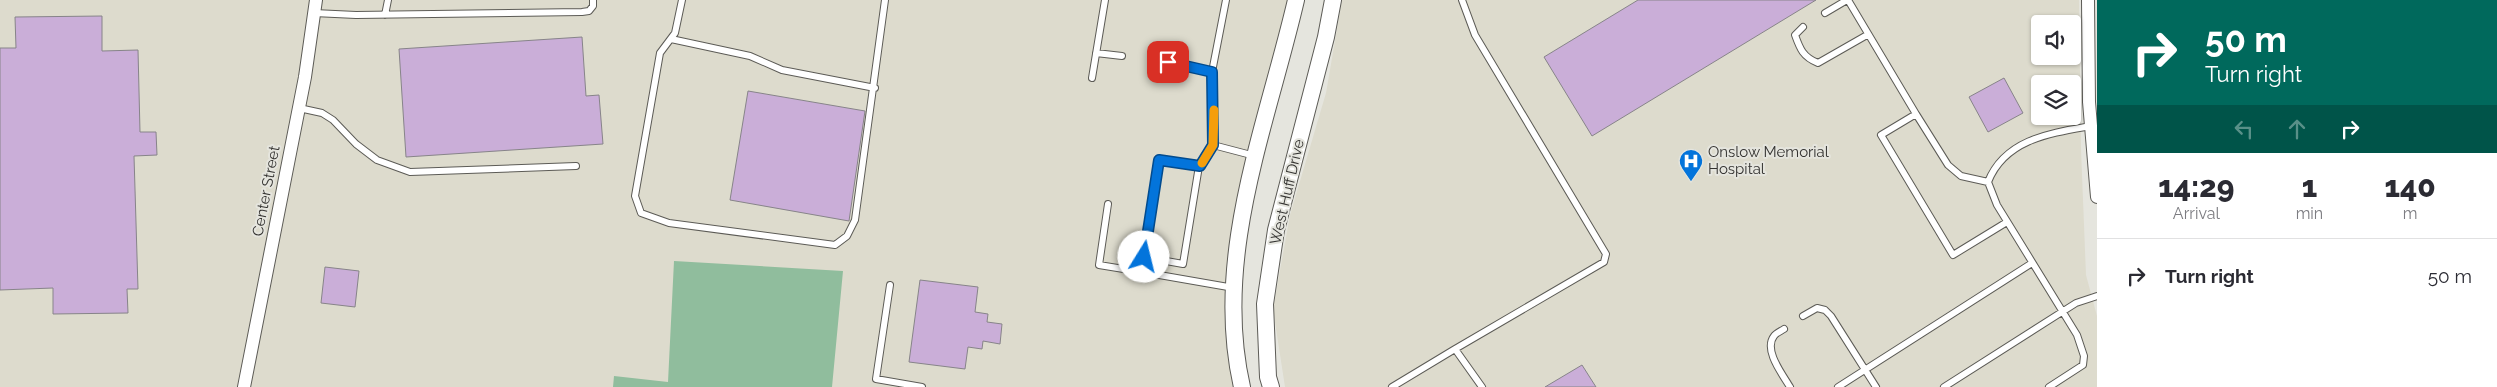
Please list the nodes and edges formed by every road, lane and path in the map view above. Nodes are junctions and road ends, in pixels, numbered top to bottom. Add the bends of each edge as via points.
1 (316, 0) edge
2 (388, 0) edge
3 (593, 0) edge
4 (682, 0) edge
5 (885, 0) edge
6 (1105, 0) edge
7 (1226, 0) edge
8 (1296, 0) edge
9 (1333, 0) edge
10 (1462, 0) edge
11 (1847, 0) edge
12 (2088, 0) edge
13 (314, 13) junction
14 (1825, 14) dead end
15 (385, 15) junction
16 (1803, 26) dead end
17 (1867, 35) junction
18 (671, 39) junction
19 (1096, 52) junction
20 (1122, 56) dead end
21 (1168, 62) dead end
22 (1212, 72) junction
23 (1092, 78) dead end
24 (875, 88) junction
25 (299, 108) junction
26 (1916, 114) junction
27 (2091, 126) junction
28 (1213, 145) junction
29 (1256, 156) junction
30 (576, 166) dead end
31 (1200, 166) junction
32 (1988, 182) junction
33 (2097, 197) edge
34 (1108, 204) dead end
35 (2007, 222) junction
36 (1144, 257) junction
37 (2032, 263) junction
38 (1142, 272) junction
39 (890, 286) dead end
40 (1234, 288) junction
41 (2097, 296) edge
42 (2063, 312) junction
43 (1803, 316) dead end
44 (1784, 329) dead end
45 (1456, 349) junction
46 (1865, 369) junction
47 (914, 386) edge
48 (244, 387) edge
49 (922, 387) edge
50 (1242, 387) edge
51 (1271, 387) edge
52 (1392, 387) edge
53 (1482, 387) edge
54 (1790, 387) edge
55 (1838, 387) edge
56 (1876, 387) edge
57 (1944, 387) edge
58 (2049, 387) edge

1 - 13 street, Center Street
2 - 15 lane
3 - 15 lane via 589,11 582,12
4 - 18 lane
5 - 24 lane
6 - 19 lane
7 - 22 lane
8 - 29 street
9 - 51 street, West Huff Drive via 1276,230 1265,304
10 - 45 lane via 1475,34 1606,254 1604,262
11 - 14 lane
11 - 17 lane
12 - 27 street
13 - 15 lane
13 - 25 street, Center Street
16 - 17 lane via 1795,34 1801,51 1807,59 1818,63
17 - 26 lane
18 - 24 lane via 750,56 782,70
18 - 24 lane via 660,53 636,196 642,213 669,223 835,246 847,236 855,220
19 - 20 lane
19 - 23 lane
21 - 22 lane
22 - 28 lane
25 - 30 lane via 322,113 378,160 410,172
25 - 48 street, Center Street
26 - 32 lane via 1948,165 1961,176
26 - 35 lane via 1881,135 1953,254
27 - 32 lane via 2043,134 2018,147 1994,167
27 - 33 street
28 - 29 lane
28 - 31 lane
29 - 40 street via 1235,257
31 - 36 lane via 1183,264
31 - 36 lane via 1159,160
32 - 35 lane
34 - 38 lane via 1099,265
35 - 37 lane
36 - 38 lane
37 - 42 lane
37 - 46 lane
38 - 40 lane
39 - 47 lane via 876,379
40 - 50 street via 1235,337
41 - 42 lane via 2076,303
42 - 57 lane
42 - 58 lane via 2077,335 2084,356 2083,365
43 - 46 lane via 1817,308 1825,310
44 - 54 lane via 1774,336 1772,354
45 - 52 lane
45 - 53 lane
46 - 55 lane
46 - 56 lane
47 - 49 lane

